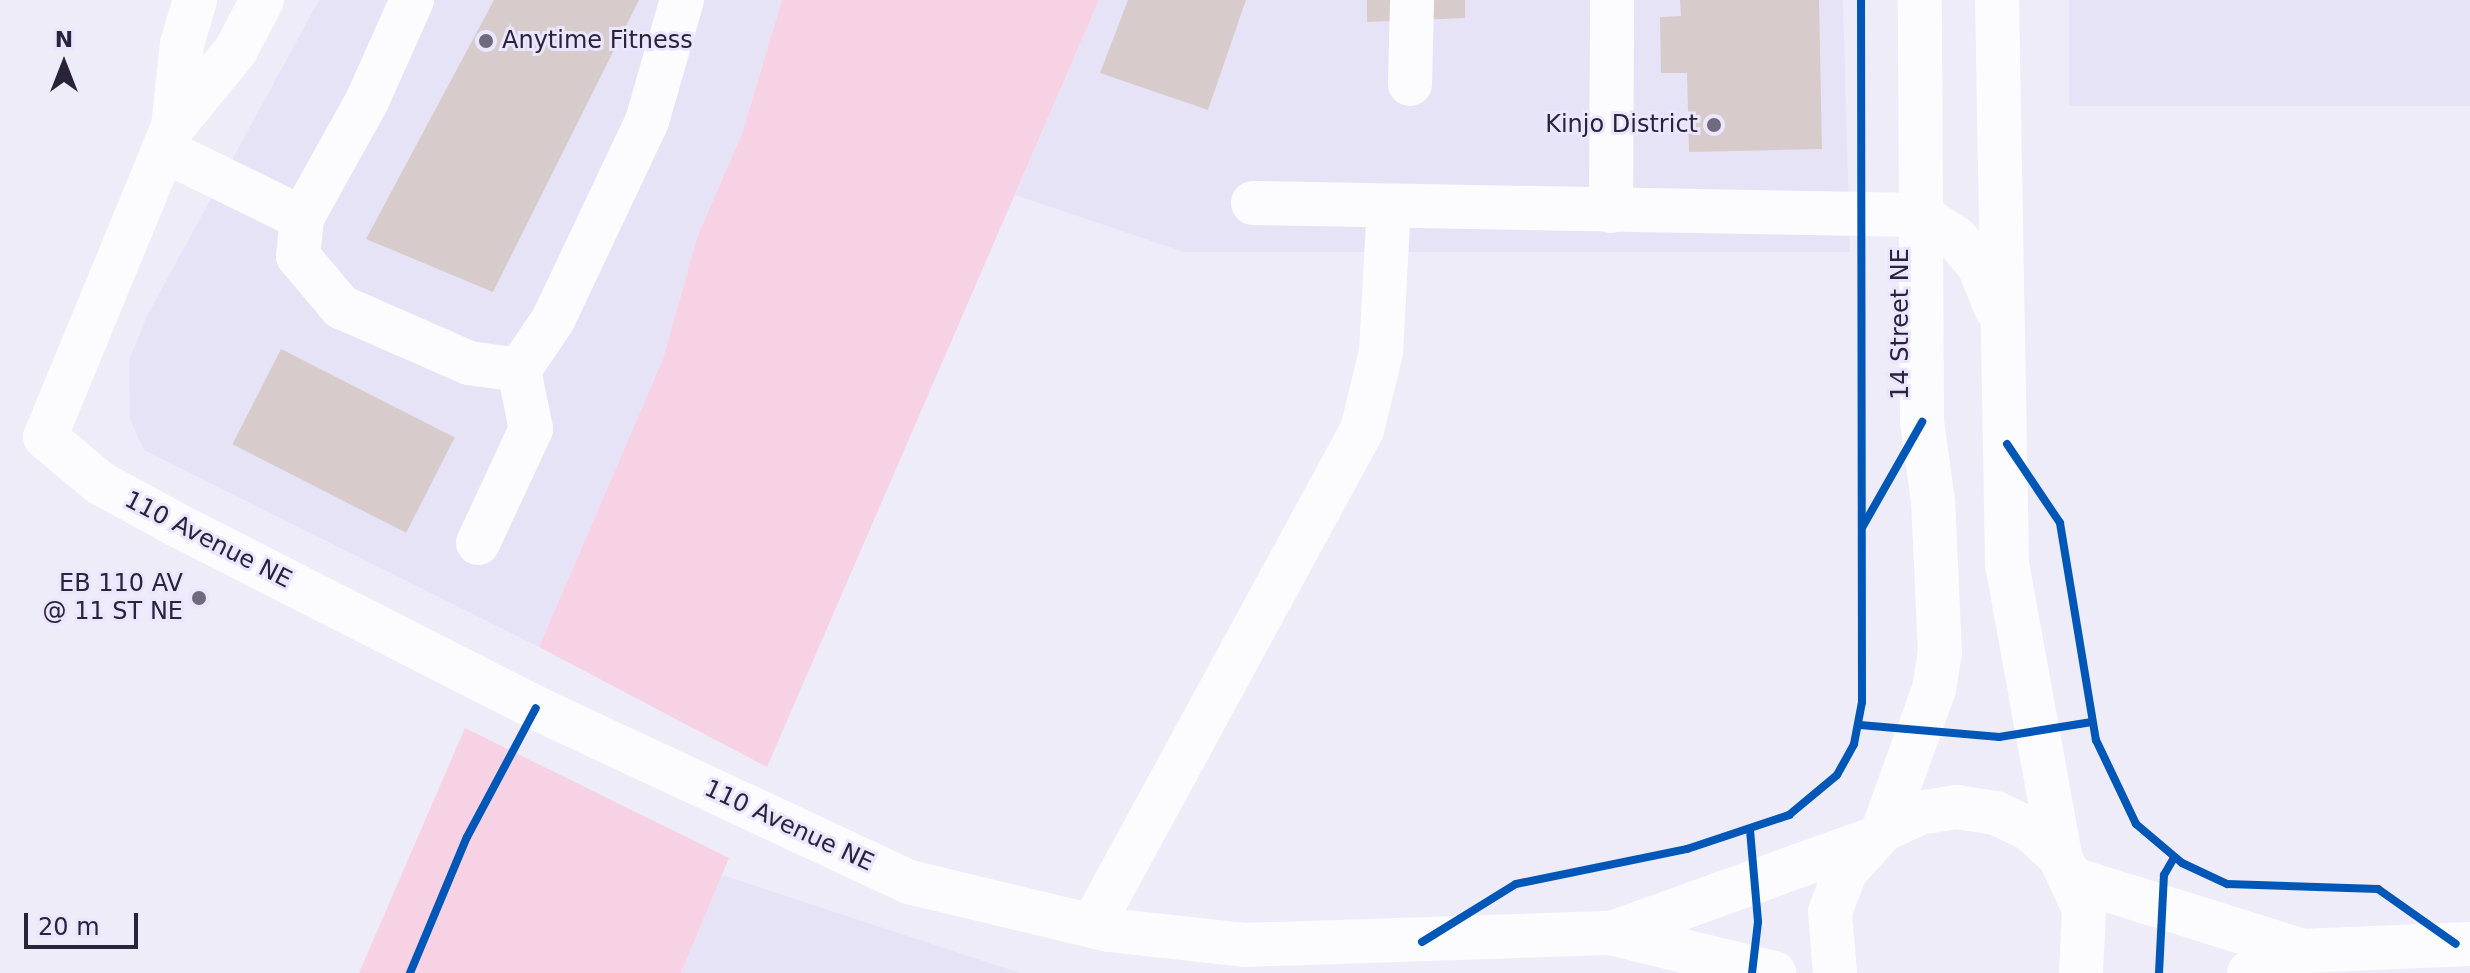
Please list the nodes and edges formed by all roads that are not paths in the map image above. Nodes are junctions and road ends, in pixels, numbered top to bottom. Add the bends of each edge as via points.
1 (195, 0) edge
2 (262, 0) edge
3 (412, 0) edge
4 (682, 0) edge
5 (1412, 0) edge
6 (1612, 0) edge
7 (1920, 0) edge
8 (1997, 0) edge
9 (1410, 84) dead end
10 (168, 139) junction
11 (1253, 203) dead end
12 (1389, 206) junction
13 (1611, 211) junction
14 (1921, 215) junction
15 (302, 218) junction
16 (2003, 325) junction
17 (519, 370) junction
18 (478, 543) dead end
19 (1877, 835) junction
20 (2066, 868) junction
21 (1092, 926) junction
22 (1612, 933) junction
23 (2470, 944) edge
24 (2303, 951) junction
25 (1220, 959) edge
26 (1774, 973) edge
27 (1835, 973) edge
28 (2081, 973) edge
29 (2249, 973) edge

1 - 10 street via 182,44
2 - 10 street via 236,50
3 - 15 street via 367,101
4 - 17 street via 647,121 553,320
5 - 9 street
6 - 13 street
7 - 14 street, 14 Street NE
8 - 16 street
10 - 15 street
10 - 21 street, 110 Avenue NE via 45,437 100,483 191,532 536,708 895,876
11 - 12 street
12 - 13 street
12 - 21 street via 1381,352 1362,430
13 - 14 street
14 - 16 street via 1957,239 1979,266
14 - 19 street, 14 Street NE via 1922,422 1933,501 1940,653 1934,689
15 - 17 street via 298,256 341,307 469,363
16 - 20 street via 2007,564
17 - 18 street via 531,429
19 - 20 street, 110 Avenue NE via 1919,813 1957,807 1996,813 2031,830
19 - 22 street, 110 Avenue NE
19 - 27 street via 1845,872 1830,912
20 - 24 street
20 - 28 street via 2087,940
21 - 25 street, 110 Avenue NE
22 - 25 street, 110 Avenue NE
22 - 26 street, 110 Avenue NE
23 - 24 street
24 - 29 street

